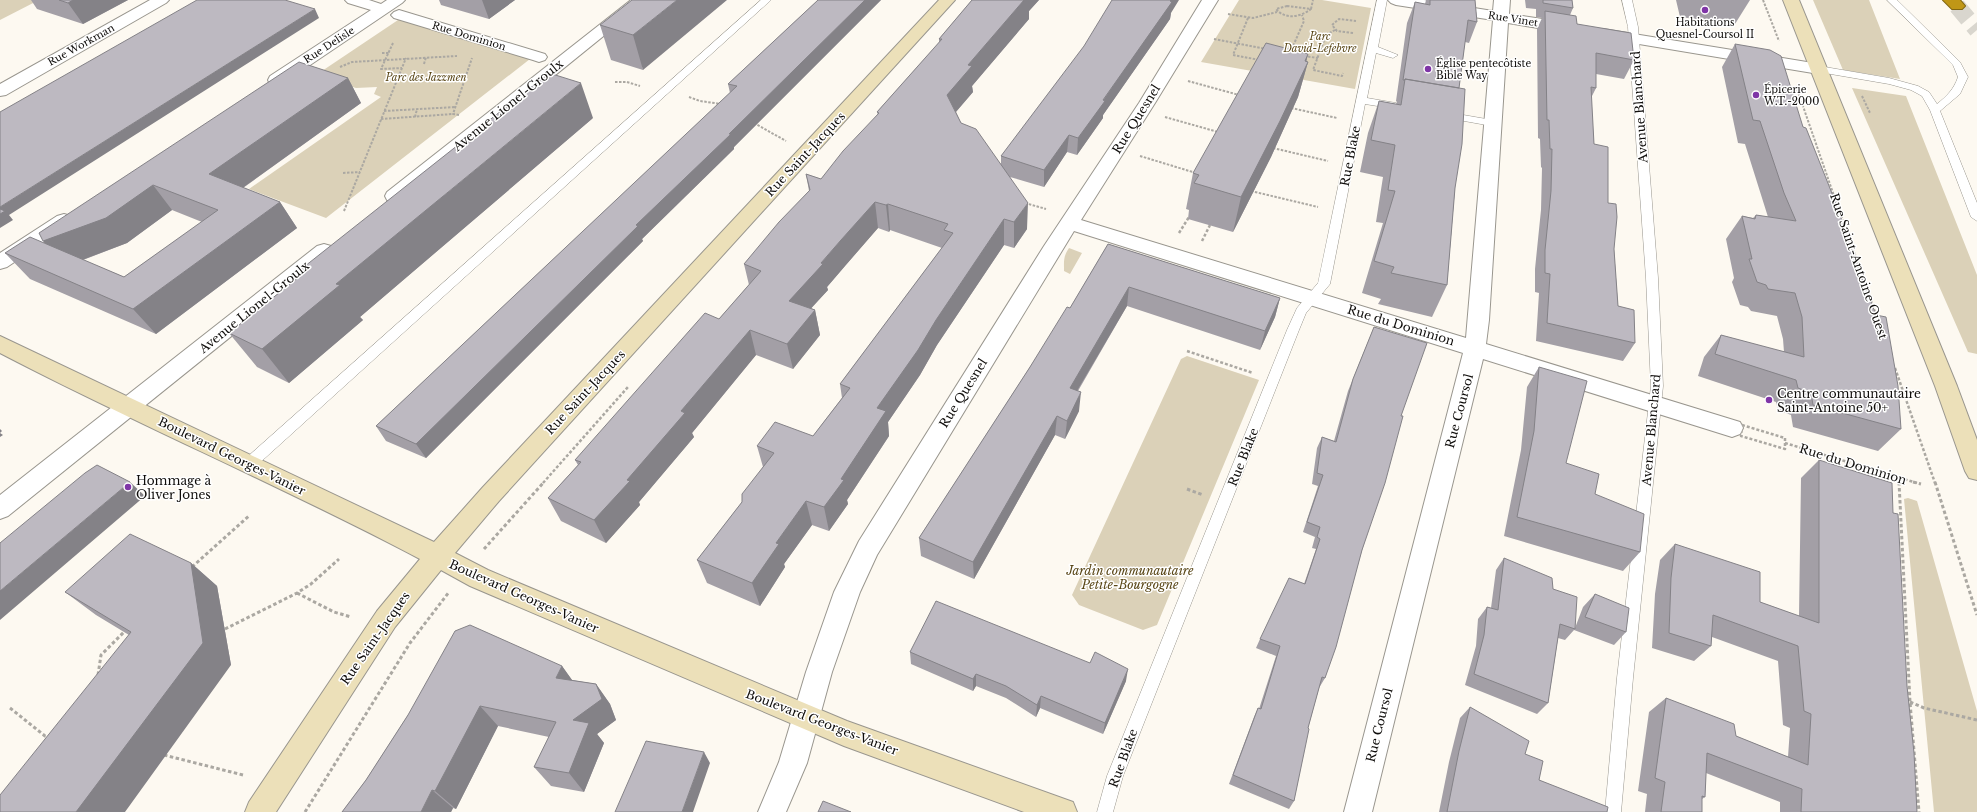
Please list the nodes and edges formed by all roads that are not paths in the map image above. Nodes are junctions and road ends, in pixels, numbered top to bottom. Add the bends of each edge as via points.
1 (161, 0) edge
2 (353, 0) edge
3 (640, 0) edge
4 (766, 0) edge
5 (947, 0) edge
6 (1210, 0) edge
7 (1382, 0) edge
8 (1396, 0) edge
9 (1627, 0) edge
10 (1791, 0) edge
11 (1892, 0) edge
12 (393, 8) edge
13 (1502, 9) edge
14 (1634, 39) junction
15 (1372, 48) junction
16 (1393, 55) dead end
17 (539, 58) dead end
18 (1819, 69) junction
19 (265, 87) edge
20 (0, 91) edge
21 (1361, 100) junction
22 (1407, 108) edge
23 (1935, 110) junction
24 (1438, 113) edge
25 (1492, 123) junction
26 (379, 208) edge
27 (80, 210) edge
28 (1977, 217) edge
29 (1069, 223) junction
30 (335, 243) edge
31 (0, 262) edge
32 (1313, 297) junction
33 (0, 344) edge
34 (1475, 348) junction
35 (1656, 404) junction
36 (128, 407) junction
37 (1738, 430) road end
38 (249, 464) junction
39 (1977, 471) edge
40 (0, 509) edge
41 (436, 556) junction
42 (806, 718) junction
43 (259, 812) edge
44 (772, 812) edge
45 (1063, 812) edge
46 (1105, 812) edge
47 (1358, 812) edge
48 (1614, 812) edge

1 - 20 street, Rue Workman
2 - 12 street
3 - 26 street, Avenue Lionel-Groulx
4 - 38 lane
5 - 41 main road, Rue Saint-Jacques
6 - 29 street, Rue Quesnel
7 - 15 lane, Rue Blake
8 - 13 street, Rue Vinet
9 - 14 lane, Avenue Blanchard
10 - 18 main road
11 - 23 lane via 1957,64 1963,77 1954,96
12 - 17 street, Rue Dominion
12 - 19 street, Rue Delisle
13 - 14 street, Rue Vinet via 1586,31
13 - 25 street, Rue Coursol
14 - 18 street, Rue Vinet
14 - 35 lane, Avenue Blanchard via 1652,278
15 - 16 lane
15 - 21 lane, Rue Blake
18 - 23 lane via 1913,87 1929,98
18 - 39 main road via 1943,379
21 - 22 lane
21 - 32 lane, Rue Blake via 1324,284
23 - 28 lane
24 - 25 lane
25 - 34 street, Rue Coursol
27 - 31 street
29 - 32 street, Rue du Dominion
29 - 42 street, Rue Quesnel via 868,548 847,592
30 - 36 street, Avenue Lionel-Groulx
32 - 34 street, Rue du Dominion
32 - 46 lane, Rue Blake via 1301,311 1293,330 1115,776
33 - 36 main road, Boulevard Georges-Vanier
34 - 35 street, Rue du Dominion via 1552,374
34 - 47 street, Rue Coursol
35 - 37 street, Rue du Dominion
35 - 48 lane, Avenue Blanchard via 1625,678
36 - 38 main road, Boulevard Georges-Vanier
36 - 40 street, Avenue Lionel-Groulx
38 - 41 main road, Boulevard Georges-Vanier
41 - 42 main road, Boulevard Georges-Vanier via 479,578
41 - 43 main road, Rue Saint-Jacques via 386,619
42 - 44 street, Rue Quesnel via 793,763
42 - 45 main road, Boulevard Georges-Vanier

